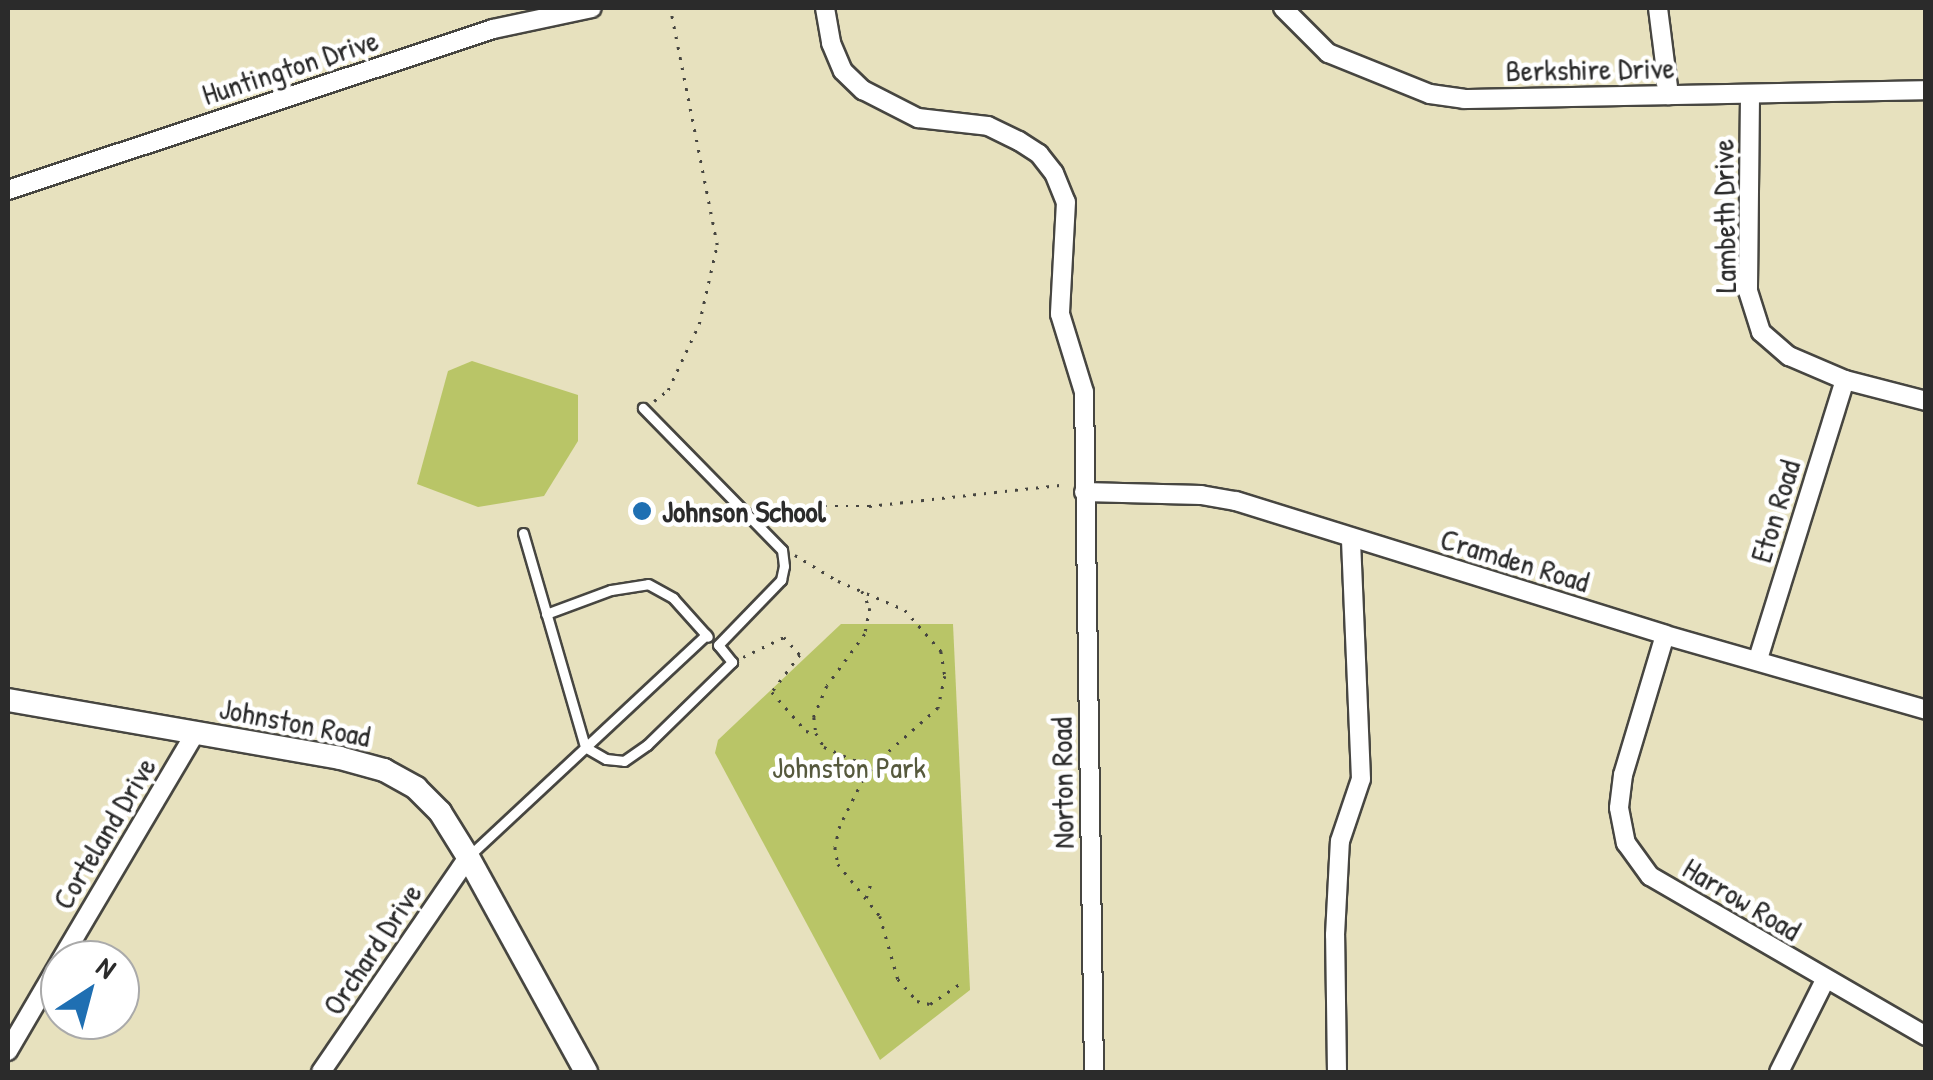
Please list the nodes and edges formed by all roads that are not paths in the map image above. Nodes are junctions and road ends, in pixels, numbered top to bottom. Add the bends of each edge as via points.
1 (592, 8) edge
2 (825, 8) edge
3 (1283, 8) edge
4 (1658, 8) edge
5 (1926, 90) edge
6 (1669, 95) junction
7 (1750, 96) junction
8 (8, 190) edge
9 (1845, 380) junction
10 (1926, 401) edge
11 (644, 408) road end
12 (1084, 487) junction
13 (523, 533) dead end
14 (1351, 538) junction
15 (546, 614) junction
16 (1664, 634) junction
17 (706, 635) junction
18 (718, 645) junction
19 (1758, 659) junction
20 (8, 700) edge
21 (1926, 710) edge
22 (195, 734) junction
23 (585, 747) junction
24 (468, 857) junction
25 (72, 940) edge
26 (1825, 980) junction
27 (40, 995) edge
28 (1926, 1036) edge
29 (8, 1050) edge
30 (321, 1072) edge
31 (586, 1072) edge
32 (1094, 1072) edge
33 (1337, 1072) edge
34 (1779, 1072) edge

1 - 8 street, Huntington Drive via 493,29
2 - 12 street, Norton Road via 843,70 863,90 918,118 988,126 1039,154 1054,173 1066,202 1060,314 1084,392
3 - 6 street, Berkshire Drive via 1328,52 1430,94
4 - 6 street
5 - 7 street, Berkshire Drive
6 - 7 street, Berkshire Drive
7 - 9 street, Lambeth Drive via 1748,291 1761,332 1789,356
9 - 10 street, Lambeth Drive
9 - 19 street, Eton Road
11 - 18 lane via 782,550 781,580
12 - 14 street, Cramden Road via 1236,501
12 - 32 street, Norton Road
13 - 15 lane
14 - 16 street, Cramden Road
14 - 33 street via 1361,779 1340,841
15 - 17 lane via 648,584 673,598
15 - 23 lane
16 - 19 street, Cramden Road
16 - 26 street, Harrow Road via 1623,775 1619,808 1626,843 1650,876
17 - 18 lane
17 - 23 lane
18 - 23 lane via 732,662 647,745 624,761
19 - 21 street, Cramden Road
20 - 22 street, Johnston Road
22 - 24 street, Johnston Road via 384,770 440,812
22 - 25 street, Corteland Drive
23 - 24 lane
24 - 30 street, Orchard Drive
24 - 31 street, Johnston Road
26 - 28 street, Harrow Road
26 - 34 street
27 - 29 street, Corteland Drive

